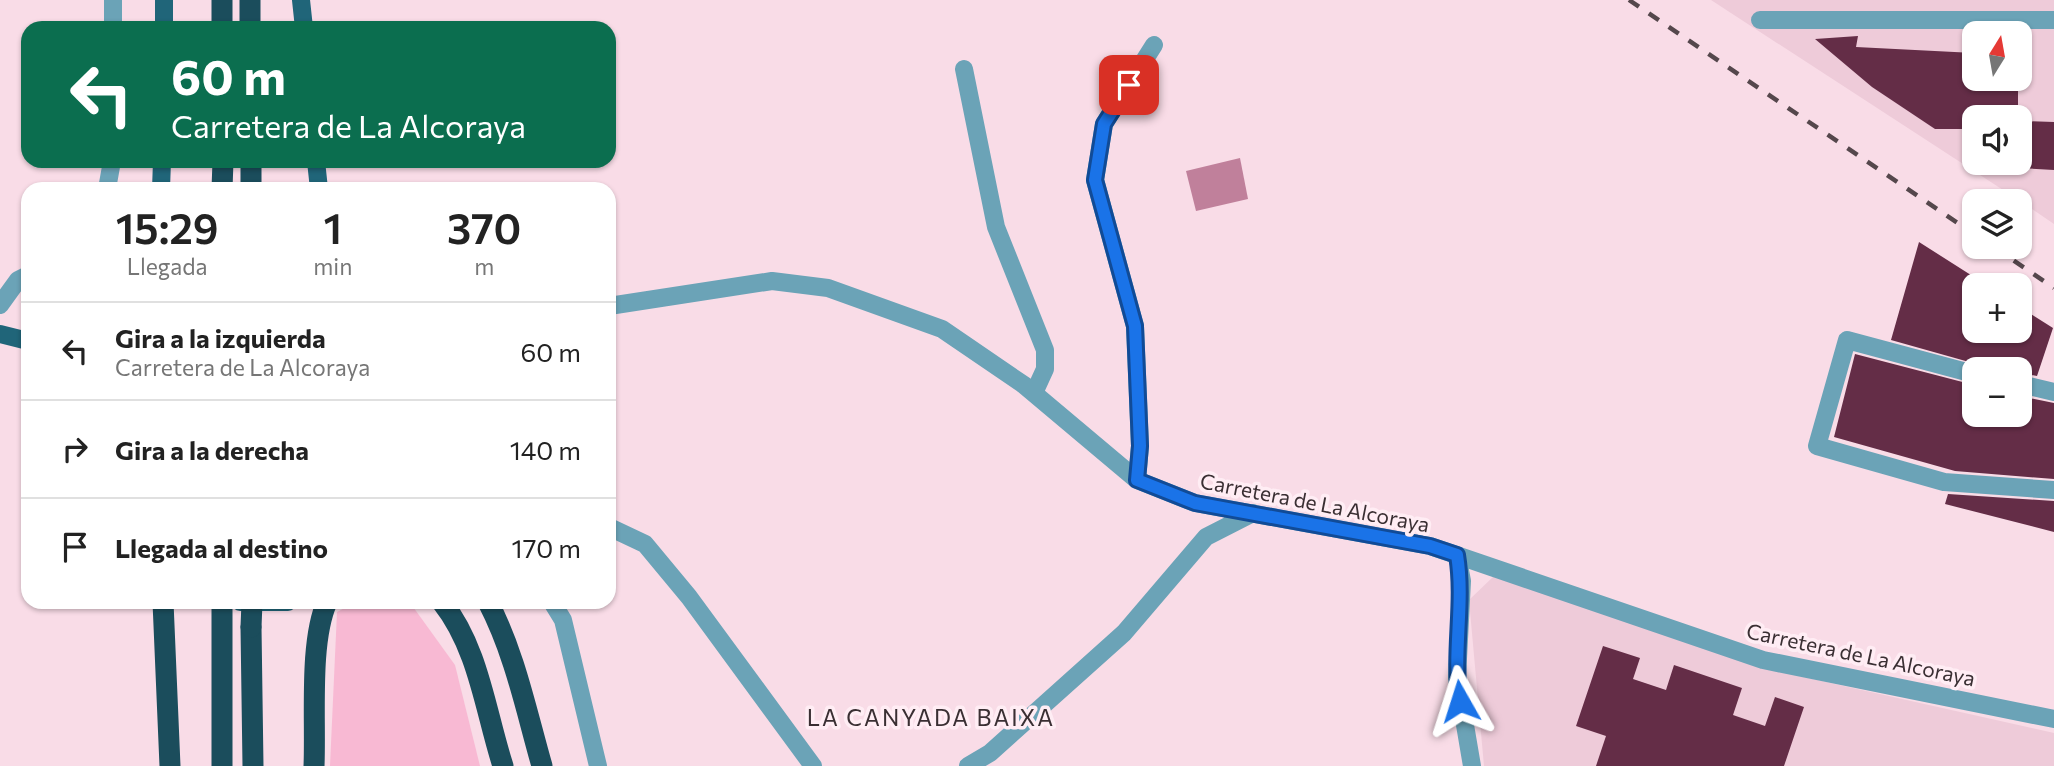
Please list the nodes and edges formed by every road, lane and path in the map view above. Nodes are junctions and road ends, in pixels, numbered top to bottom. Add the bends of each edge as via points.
1 (113, 0) edge
2 (164, 0) edge
3 (222, 0) edge
4 (250, 0) edge
5 (301, 0) edge
6 (1760, 20) dead end
7 (2054, 20) edge
8 (113, 21) edge
9 (164, 21) edge
10 (222, 21) edge
11 (250, 21) edge
12 (303, 21) edge
13 (1154, 45) dead end
14 (964, 69) dead end
15 (21, 278) edge
16 (0, 305) edge
17 (616, 305) edge
18 (0, 334) edge
19 (21, 339) edge
20 (1962, 371) edge
21 (2032, 387) edge
22 (2054, 392) edge
23 (1034, 393) junction
24 (1137, 480) junction
25 (2054, 490) edge
26 (1253, 513) junction
27 (616, 530) edge
28 (1457, 555) junction
29 (163, 609) edge
30 (252, 609) edge
31 (324, 609) edge
32 (447, 609) edge
33 (491, 609) edge
34 (556, 609) edge
35 (222, 612) edge
36 (2054, 719) edge
37 (170, 766) edge
38 (222, 766) edge
39 (253, 766) edge
40 (314, 766) edge
41 (503, 766) edge
42 (542, 766) edge
43 (598, 766) edge
44 (813, 766) edge
45 (968, 766) edge
46 (1472, 766) edge

1 - 8 street
2 - 9 main road
3 - 10 highway
4 - 11 highway
5 - 12 main road
6 - 7 street
13 - 24 street via 1104,124 1095,180 1135,326
14 - 23 street via 996,227 1045,351 1045,369
15 - 16 street
17 - 23 street, Carretera de La Alcoraya via 772,281 828,288 942,329
18 - 19 main road
20 - 25 street via 1847,340 1817,446 1944,482
21 - 22 street
23 - 24 street, Carretera de La Alcoraya
24 - 26 street, Carretera de La Alcoraya via 1195,503
26 - 28 street, Carretera de La Alcoraya
26 - 45 street via 1206,537 1124,633 1008,738
27 - 44 street via 645,544
28 - 36 street, Carretera de La Alcoraya via 1763,660
28 - 46 street via 1462,582 1457,678
29 - 37 highway
30 - 39 highway, bridge
31 - 40 highway via 317,648
32 - 41 highway via 476,666
33 - 42 highway via 521,684
34 - 43 street via 563,620
35 - 38 highway

